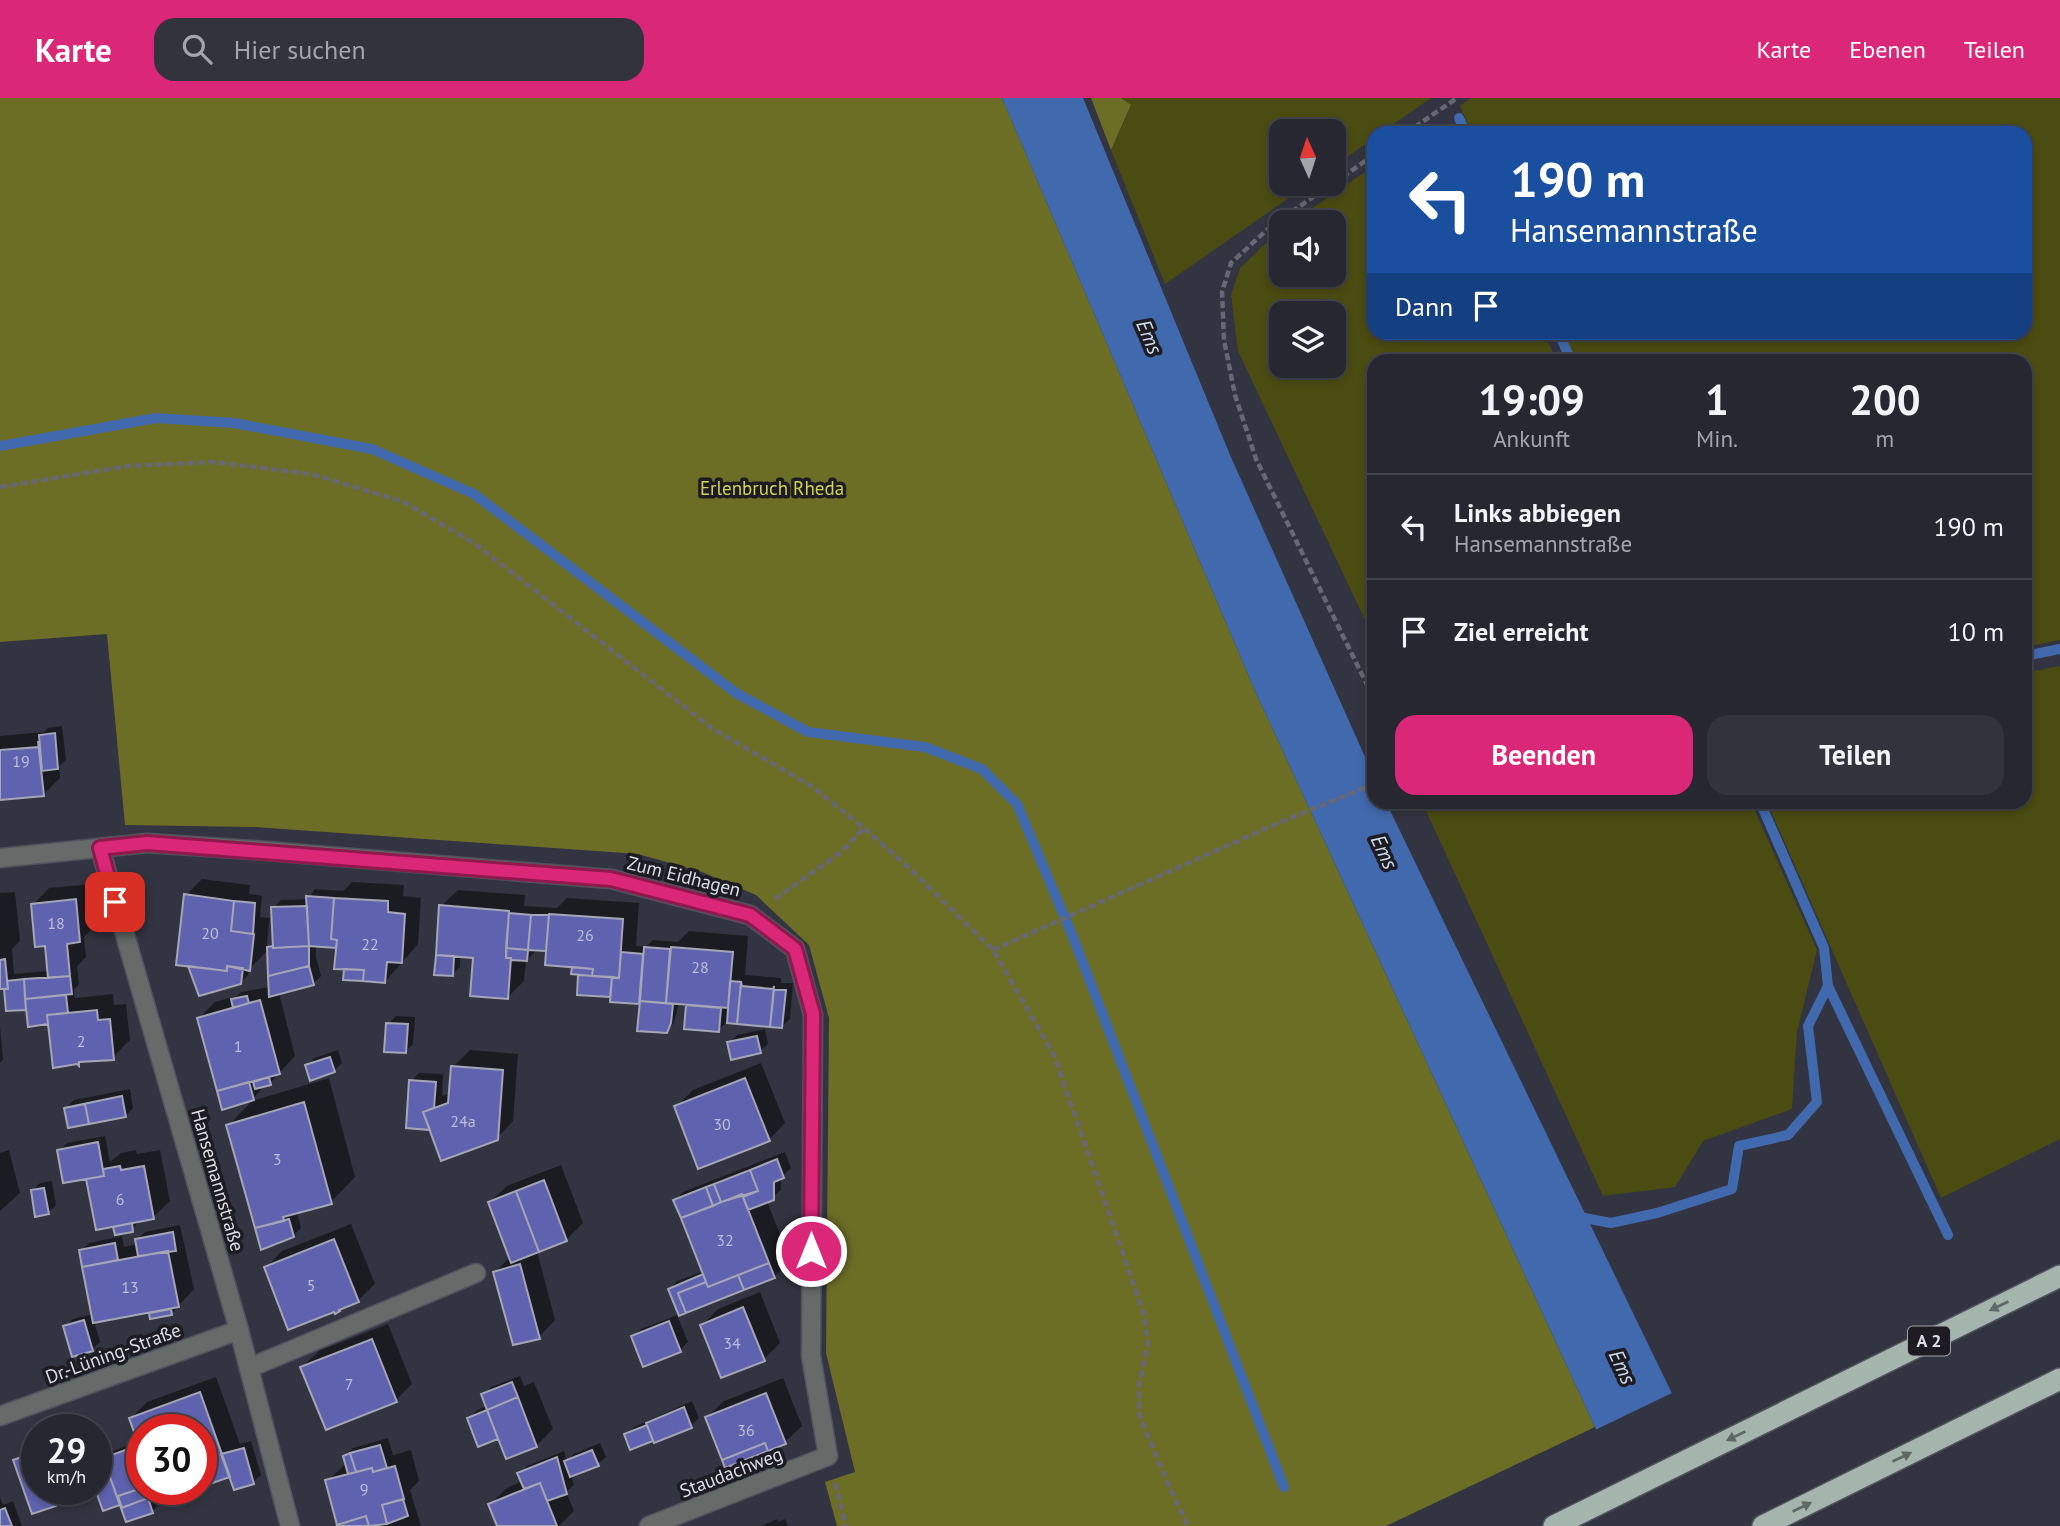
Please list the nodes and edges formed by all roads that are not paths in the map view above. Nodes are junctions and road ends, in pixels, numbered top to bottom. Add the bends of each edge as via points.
1 (100, 848) junction
2 (0, 858) edge
3 (476, 1273) dead end
4 (2060, 1276) edge
5 (239, 1330) junction
6 (249, 1368) junction
7 (2060, 1379) edge
8 (0, 1416) edge
9 (828, 1456) joint
10 (290, 1526) edge
11 (649, 1526) edge
12 (1554, 1526) edge
13 (1763, 1526) edge

1 - 2 street, Zum Eidhagen
1 - 5 street, Hansemannstraße
1 - 9 street, Zum Eidhagen via 147,843 611,879 750,915 795,949 813,1014 811,1356
3 - 6 street
4 -> 12 highway, A 2
5 - 6 street, Hansemannstraße
5 - 8 street, Dr.-Lüning-Straße
6 - 10 street, Hansemannstraße
13 -> 7 highway
9 - 11 street, Staudachweg

